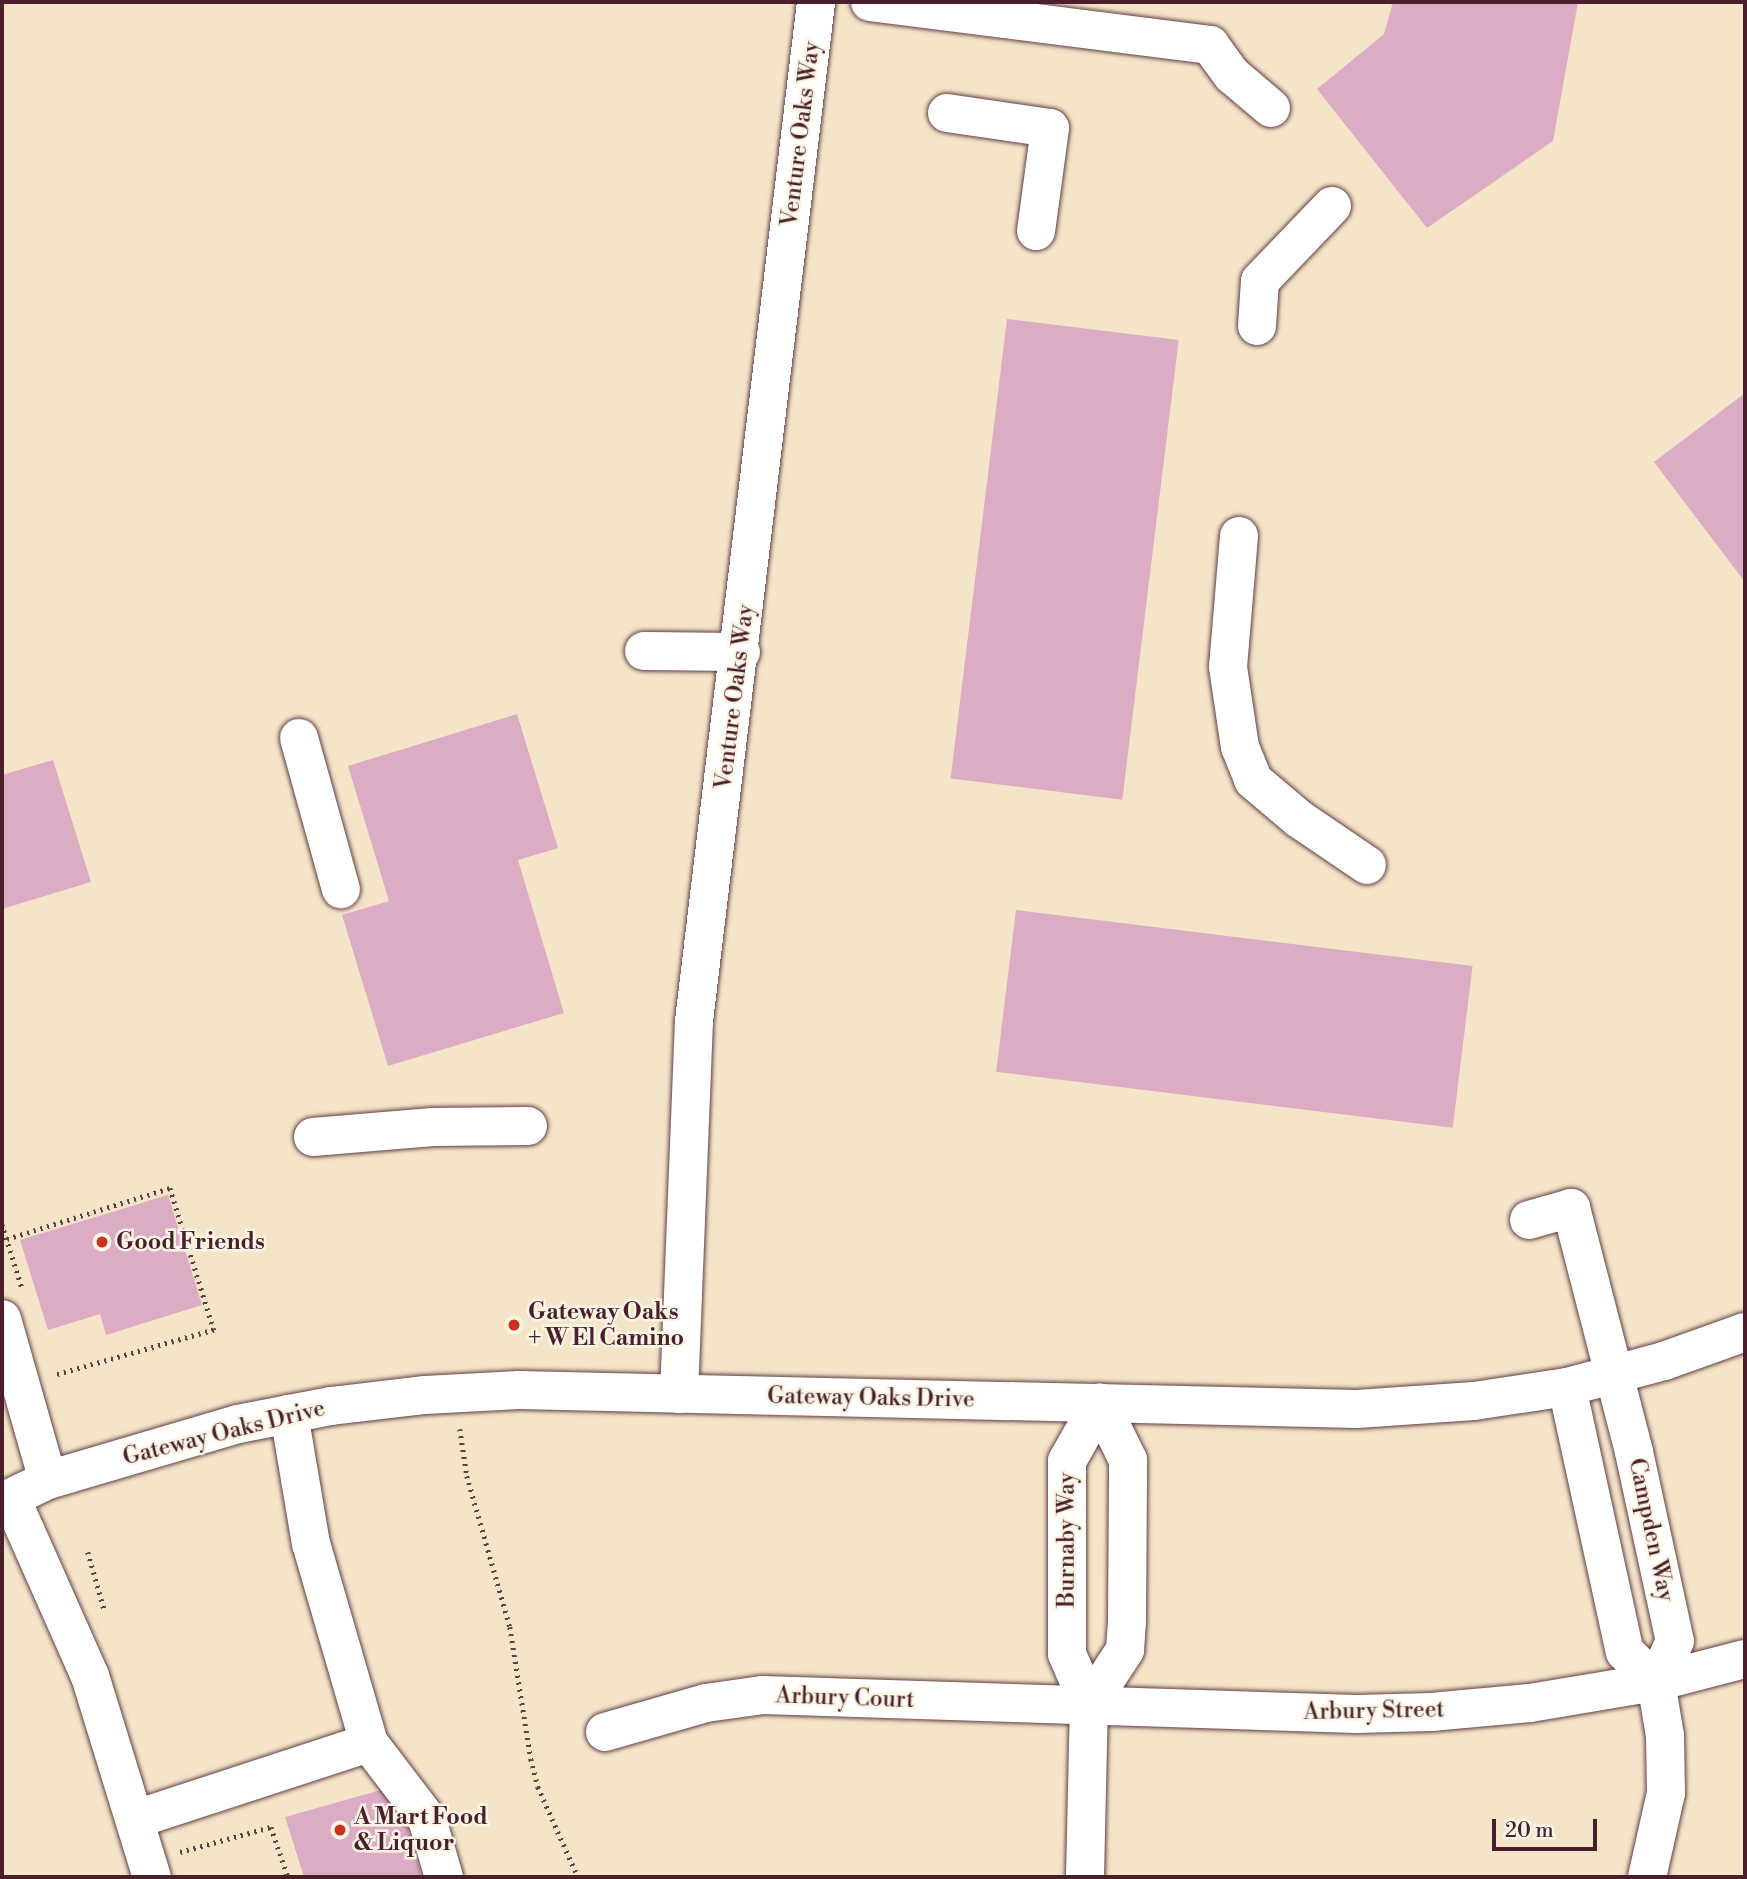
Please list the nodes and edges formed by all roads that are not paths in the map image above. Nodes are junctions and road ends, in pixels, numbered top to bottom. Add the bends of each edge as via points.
1 (816, 2) edge
2 (870, 2) edge
3 (1061, 14) edge
4 (1271, 108) dead end
5 (947, 113) dead end
6 (1332, 206) dead end
7 (1036, 231) dead end
8 (1257, 326) dead end
9 (1239, 536) dead end
10 (644, 651) dead end
11 (741, 652) junction
12 (299, 738) dead end
13 (1367, 864) dead end
14 (341, 889) dead end
15 (528, 1126) dead end
16 (313, 1137) dead end
17 (1529, 1220) dead end
18 (2, 1318) edge
19 (1745, 1332) edge
20 (1615, 1374) junction
21 (1567, 1387) junction
22 (679, 1394) junction
23 (1100, 1403) junction
24 (289, 1414) junction
25 (48, 1480) junction
26 (6, 1500) edge
27 (1653, 1540) junction
28 (1601, 1551) junction
29 (1126, 1568) junction
30 (1068, 1570) junction
31 (1745, 1659) edge
32 (1656, 1682) junction
33 (1089, 1705) junction
34 (605, 1732) dead end
35 (369, 1743) junction
36 (149, 1815) junction
37 (152, 1877) edge
38 (444, 1877) edge
39 (1085, 1877) edge
40 (1647, 1877) edge

1 - 11 street, Venture Oaks Way
2 - 3 street
3 - 4 street via 1210,45 1232,75
5 - 7 street via 1050,128
6 - 8 street via 1261,281
9 - 13 street via 1228,667 1240,747 1253,780 1298,819
10 - 11 street
11 - 22 street, Venture Oaks Way via 694,1021
12 - 14 street
15 - 16 street via 433,1127
17 - 20 street, Campden Way via 1571,1208
18 - 25 street
19 - 20 street, Gateway Oaks Drive
20 - 21 street, Gateway Oaks Drive
20 - 27 street, Campden Way
21 - 23 street, Gateway Oaks Drive via 1474,1401 1357,1409
21 - 28 street
22 - 23 street, Gateway Oaks Drive
22 - 24 street, Gateway Oaks Drive via 456,1394
23 - 29 street via 1128,1460
23 - 30 street, Burnaby Way via 1067,1461
24 - 25 street, Gateway Oaks Drive via 147,1448
24 - 35 street via 311,1544
25 - 26 street, Gateway Oaks Drive
26 - 36 street via 90,1676
27 - 28 street
27 - 32 street, Campden Way via 1675,1641
28 - 32 street via 1625,1652
29 - 30 street
29 - 33 street via 1125,1650
30 - 33 street, Burnaby Way via 1067,1654
31 - 32 street, Arbury Street
32 - 33 street, Arbury Street via 1530,1703 1431,1712 1357,1714
32 - 40 street via 1665,1736 1666,1793
33 - 34 street, Arbury Court via 763,1695 706,1703
33 - 39 street, Burnaby Way
35 - 36 street
35 - 38 street via 427,1819
36 - 37 street

